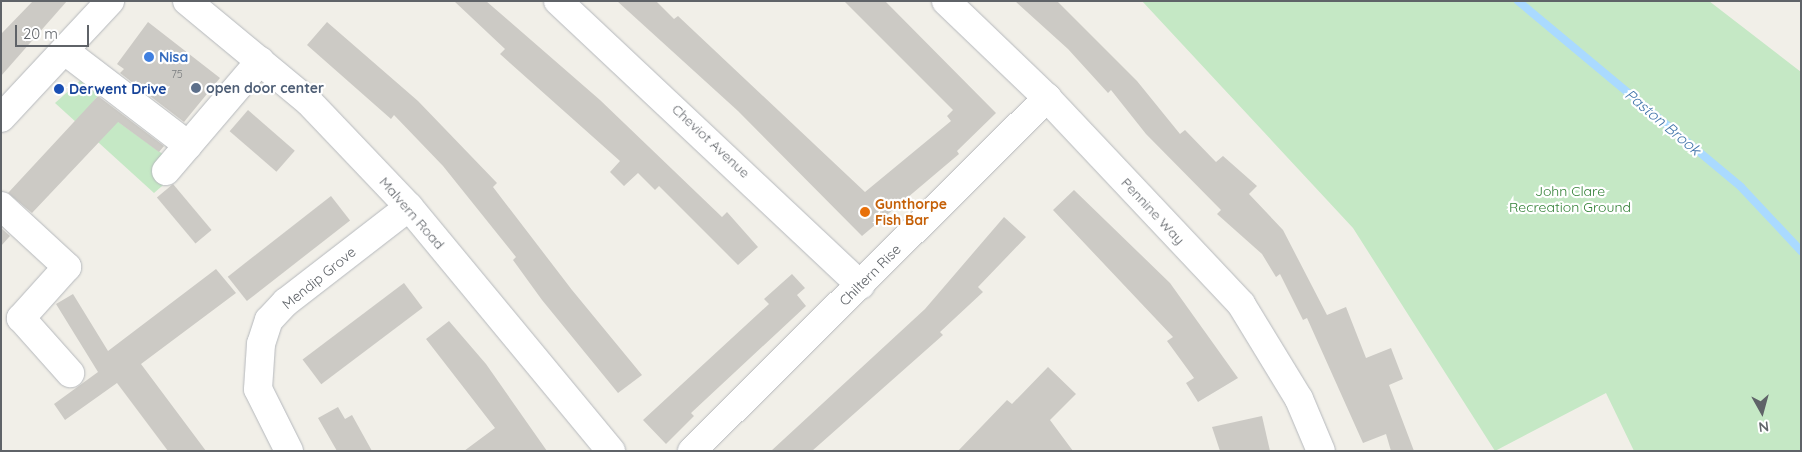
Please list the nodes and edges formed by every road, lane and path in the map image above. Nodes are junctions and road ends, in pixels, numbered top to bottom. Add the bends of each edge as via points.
1 (110, 1) edge
2 (187, 1) edge
3 (558, 1) edge
4 (946, 1) edge
5 (66, 51) junction
6 (260, 61) junction
7 (1047, 98) junction
8 (1, 118) edge
9 (188, 145) junction
10 (166, 171) dead end
11 (1, 206) edge
12 (409, 208) junction
13 (860, 284) junction
14 (70, 373) dead end
15 (289, 451) edge
16 (611, 451) edge
17 (692, 451) edge
18 (1321, 451) edge

1 - 5 street
2 - 6 street, Malvern Road
3 - 13 street, Cheviot Avenue
4 - 7 street, Pennine Way
5 - 8 street
5 - 9 street
6 - 9 street
6 - 12 street, Malvern Road via 309,102
7 - 13 street, Chiltern Rise
7 - 18 street, Pennine Way via 1241,304 1299,400
9 - 10 street
11 - 14 street via 67,267 21,318
12 - 15 street, Mendip Grove via 286,302 269,320 261,344 258,389
12 - 16 street, Malvern Road
13 - 17 street, Chiltern Rise

